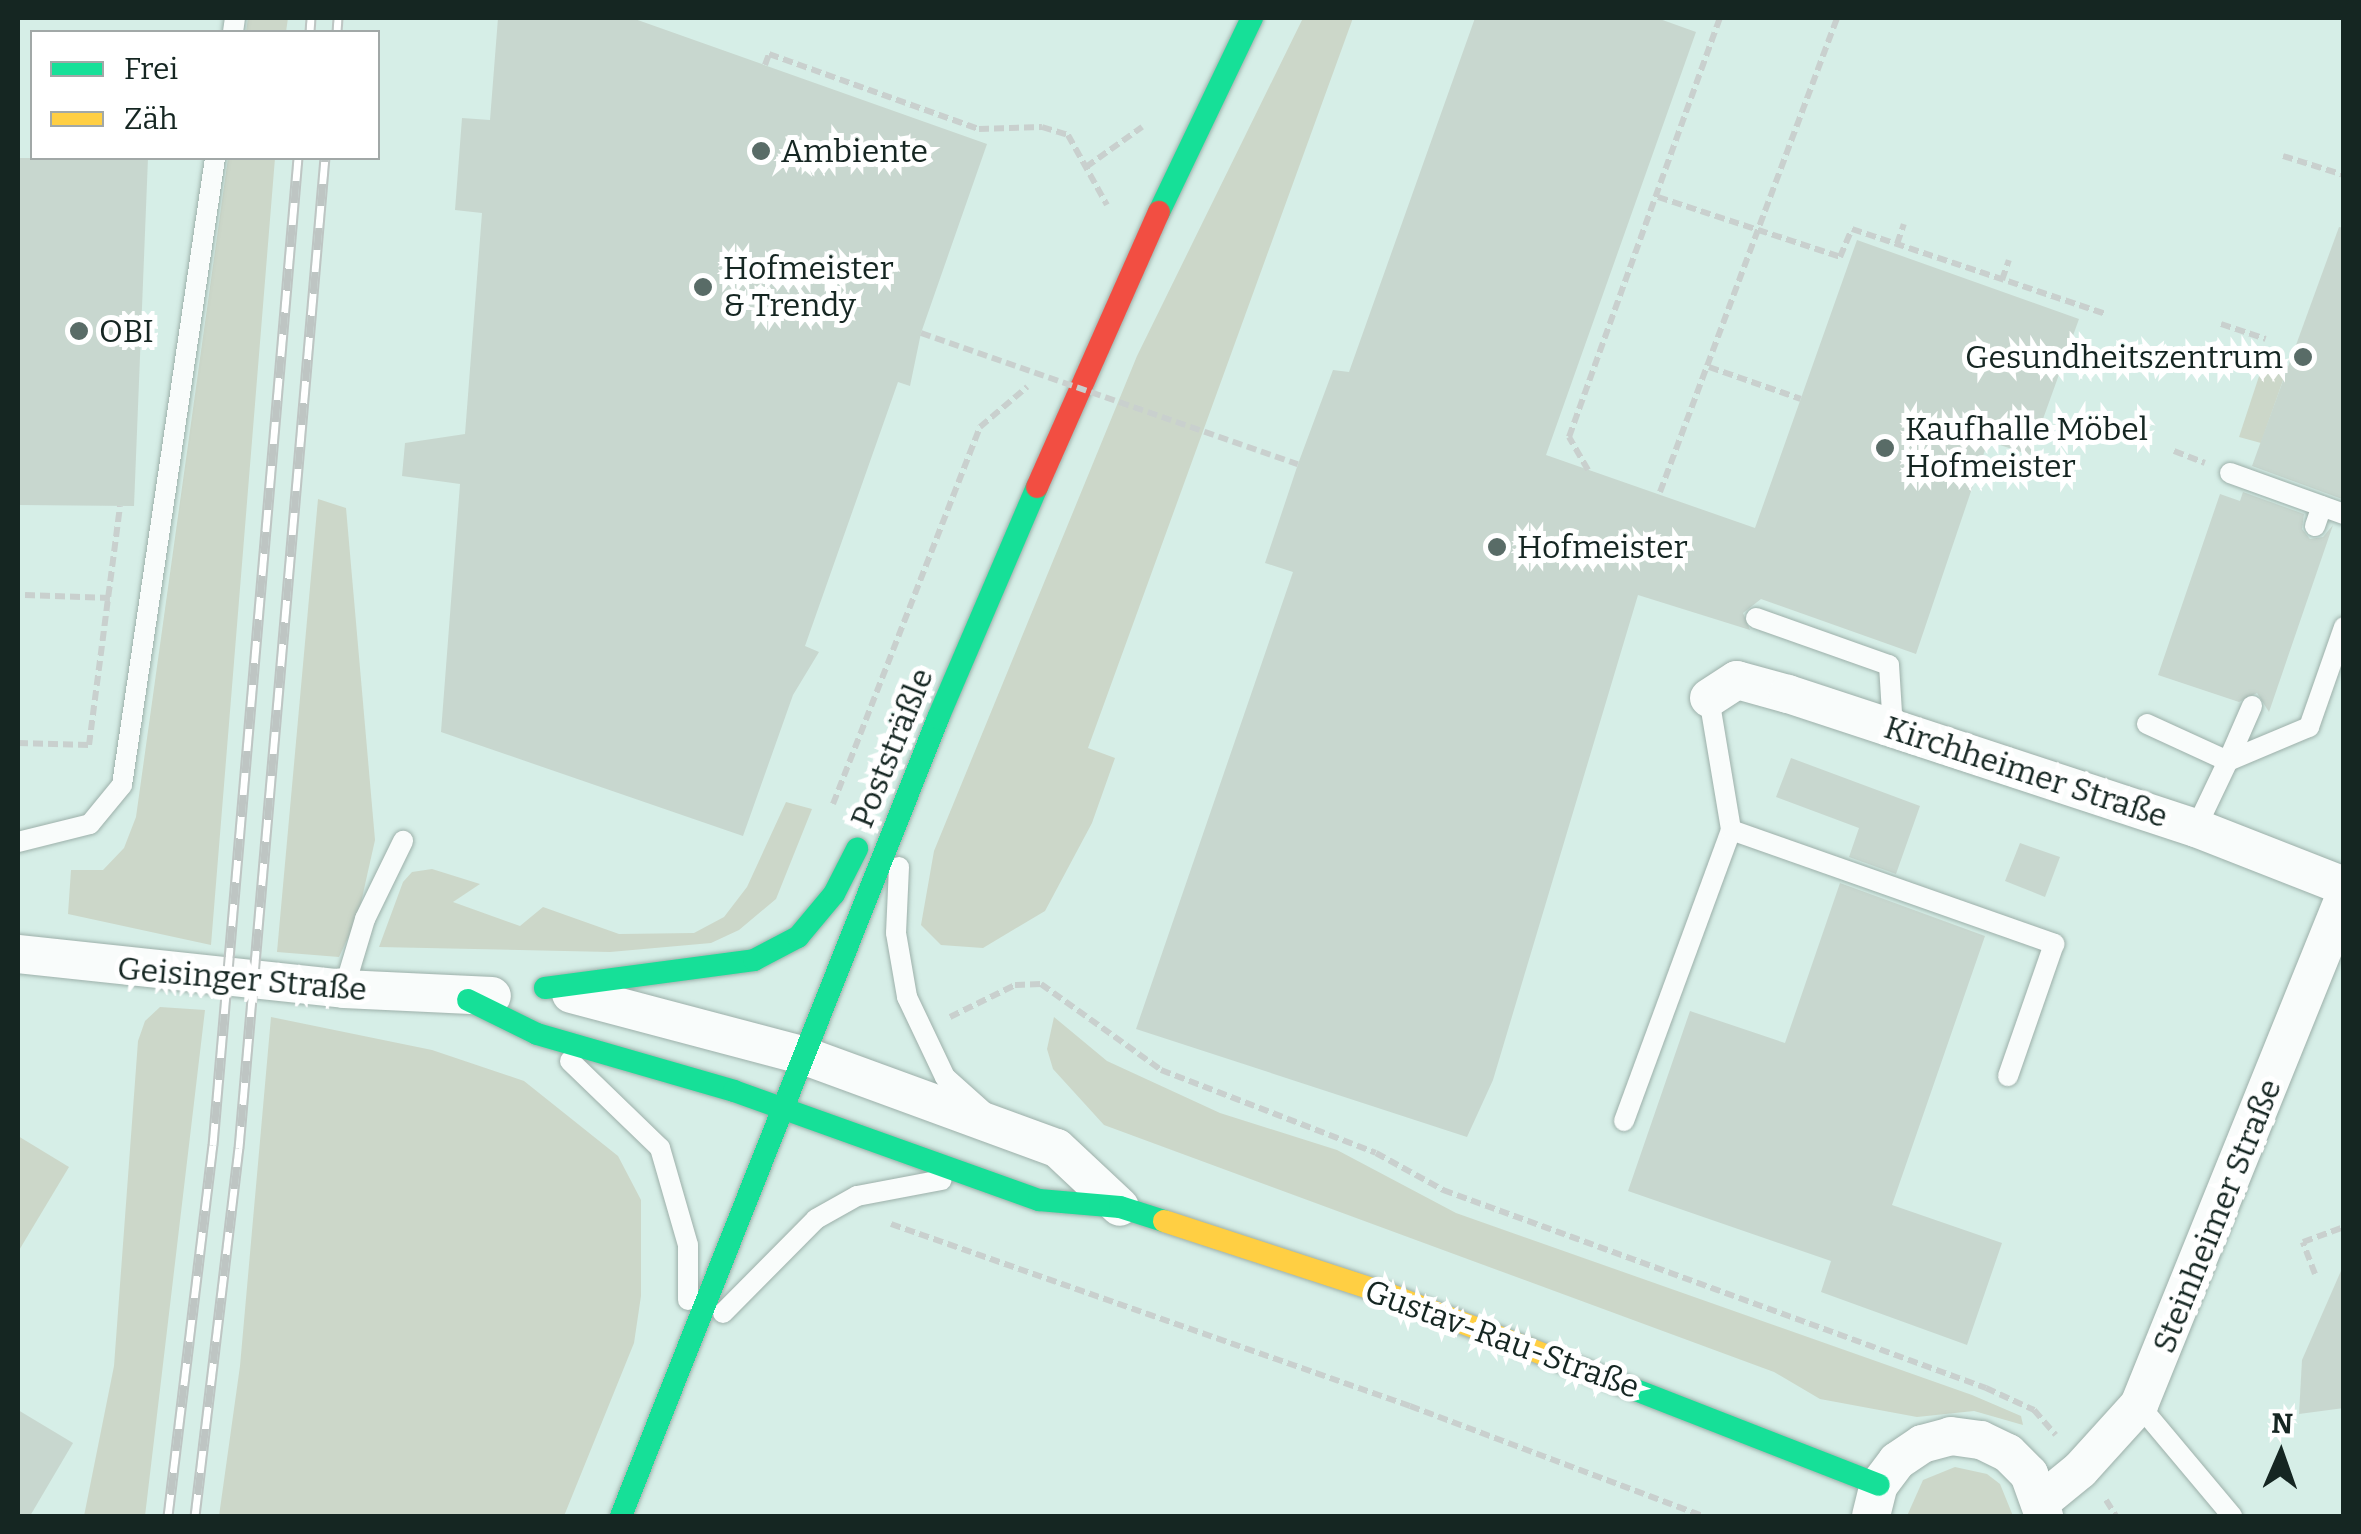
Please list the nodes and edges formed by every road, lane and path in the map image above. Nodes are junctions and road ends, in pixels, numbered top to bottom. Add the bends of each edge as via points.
1 (1252, 18) edge
2 (1720, 18) edge
3 (1837, 18) edge
4 (765, 65) dead end
5 (1159, 115) dead end
6 (2283, 156) dead end
7 (215, 160) edge
8 (1086, 167) junction
9 (2344, 175) edge
10 (1120, 197) dead end
11 (1658, 197) junction
12 (1698, 201) dead end
13 (1695, 210) junction
14 (1904, 224) dead end
15 (1762, 233) junction
16 (1823, 238) dead end
17 (1897, 244) junction
18 (1820, 252) junction
19 (2009, 260) dead end
20 (2002, 280) junction
21 (2106, 314) dead end
22 (2221, 324) dead end
23 (921, 333) dead end
24 (2266, 339) dead end
25 (1047, 358) dead end
26 (1710, 367) junction
27 (1801, 399) dead end
28 (1298, 464) dead end
29 (1588, 470) dead end
30 (2230, 472) dead end
31 (1660, 492) dead end
32 (120, 506) dead end
33 (2344, 514) edge
34 (25, 595) dead end
35 (110, 598) junction
36 (1756, 618) dead end
37 (2344, 626) edge
38 (967, 650) junction
39 (1708, 698) joint
40 (2252, 706) dead end
41 (938, 718) junction
42 (2147, 724) dead end
43 (1892, 729) junction
44 (18, 742) edge
45 (2228, 761) junction
46 (831, 808) dead end
47 (2196, 828) junction
48 (1730, 830) junction
49 (18, 842) edge
50 (403, 842) dead end
51 (2344, 886) edge
52 (2344, 898) edge
53 (18, 954) edge
54 (545, 988) junction
55 (344, 989) junction
56 (468, 1000) junction
57 (920, 1033) junction
58 (537, 1034) junction
59 (805, 1056) junction
60 (2008, 1076) dead end
61 (786, 1111) junction
62 (1624, 1121) dead end
63 (1002, 1130) junction
64 (971, 1174) junction
65 (848, 1201) junction
66 (1120, 1207) junction
67 (2344, 1227) edge
68 (2315, 1274) dead end
69 (680, 1376) junction
70 (2139, 1404) junction
71 (2050, 1425) dead end
72 (1875, 1501) edge
73 (2110, 1504) dead end
74 (2043, 1509) edge
75 (621, 1516) edge
76 (1703, 1516) edge
77 (2116, 1516) edge
78 (2232, 1516) edge

1 - 38 main road, Poststräßle via 1128,276
2 - 11 path
3 - 15 path
4 - 8 path via 769,54 979,130 1055,131 1068,136
5 - 8 path
6 - 9 path
7 - 49 lane via 122,784 90,824
8 - 10 path via 1112,215
11 - 13 path
11 - 29 path via 1569,437
12 - 13 path
13 - 15 path
14 - 17 path
15 - 18 path
15 - 26 path
16 - 18 path
17 - 18 path via 1852,229 1840,257
17 - 20 path
19 - 20 path
20 - 21 path
22 - 24 path
23 - 28 path, bridge
25 - 46 path via 1030,386 1000,404 980,427
26 - 27 path
26 - 31 path
30 - 33 lane via 2318,516
32 - 35 path
34 - 35 path
35 - 44 path via 90,745
36 - 43 lane via 1889,665
37 - 45 lane via 2309,727
38 - 41 main road, Poststräßle
38 - 54 main road via 892,772 834,894 798,937 754,960
39 - 43 street, Kirchheimer Straße via 1737,680
39 - 48 lane
40 - 45 lane
41 - 57 lane via 899,866 896,933
41 - 59 main road, Poststräßle
42 - 45 lane
43 - 47 street, Kirchheimer Straße
45 - 47 lane
47 - 51 street, Kirchheimer Straße
48 - 60 lane via 2054,944
48 - 62 lane
50 - 55 lane via 365,919
52 - 70 street, Steinheimer Straße
53 - 55 street, Geisinger Straße
54 - 56 street, Geisinger Straße
54 - 59 street, Geisinger Straße
55 - 56 street, Geisinger Straße
56 - 58 main road, Geisinger Straße
57 - 63 lane via 945,1077
57 - 71 path via 1015,985 1041,984 1160,1070 1376,1153 1443,1190 1986,1388
58 - 61 main road, Geisinger Straße
58 - 69 lane via 622,1105 660,1148 688,1245
59 - 61 main road, Poststräßle
59 - 63 street, Gustav-Rau-Straße
61 - 64 main road, Gustav-Rau-Straße
61 - 69 main road, Poststräßle
63 - 66 street, Gustav-Rau-Straße via 1056,1148
64 - 65 lane
64 - 66 main road, Gustav-Rau-Straße via 1039,1200
65 - 69 lane via 787,1242 752,1277
65 - 76 path via 863,1217 1410,1406
66 - 72 main road, Gustav-Rau-Straße via 1388,1294
67 - 68 path via 2303,1242
69 - 75 main road, Poststräßle
70 - 74 street, Steinheimer Straße
70 - 78 lane
72 - 74 street, Gustav-Rau-Straße via 1897,1461 1951,1436 2008,1453 2029,1474
73 - 77 path

